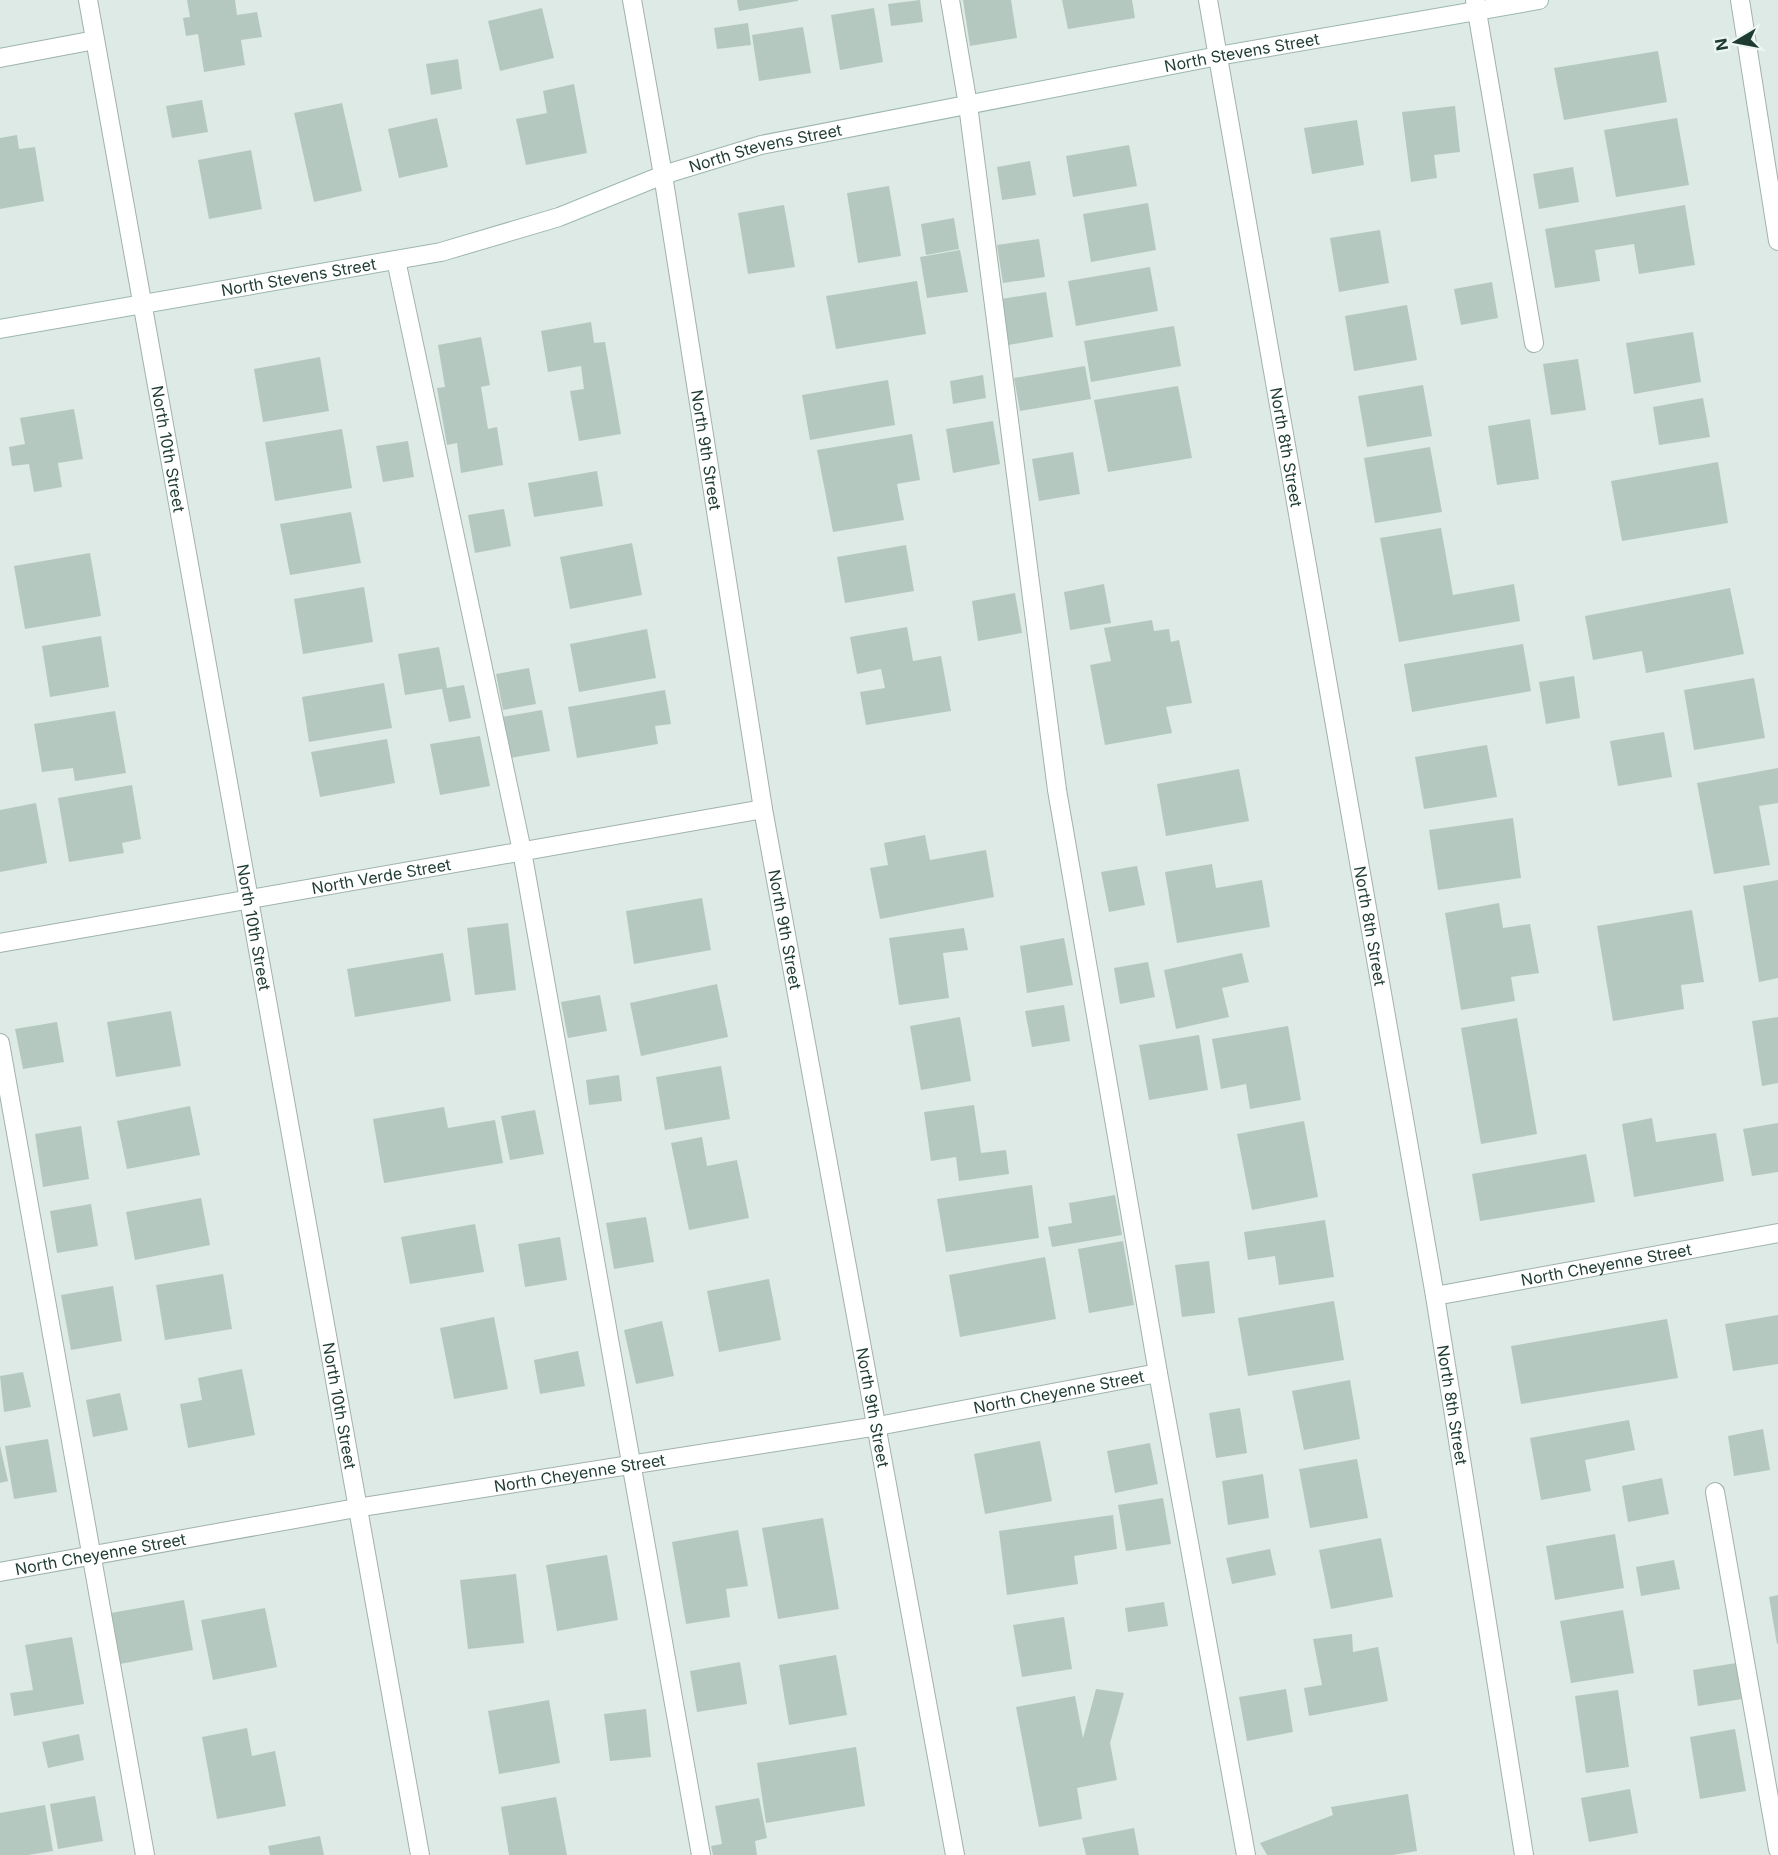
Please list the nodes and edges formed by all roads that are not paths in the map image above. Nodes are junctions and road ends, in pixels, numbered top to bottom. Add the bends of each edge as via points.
1 (88, 0) edge
2 (632, 0) edge
3 (950, 0) edge
4 (1208, 0) edge
5 (1539, 0) edge
6 (1740, 0) edge
7 (1476, 5) edge
8 (95, 40) junction
9 (1218, 56) junction
10 (0, 58) edge
11 (968, 105) junction
12 (663, 175) junction
13 (1778, 240) edge
14 (396, 260) junction
15 (141, 303) junction
16 (0, 329) edge
17 (1534, 343) dead end
18 (763, 809) junction
19 (522, 852) junction
20 (249, 899) junction
21 (0, 943) edge
22 (0, 1043) edge
23 (1778, 1233) edge
24 (1435, 1296) junction
25 (1158, 1372) junction
26 (878, 1426) junction
27 (632, 1464) junction
28 (1715, 1492) dead end
29 (356, 1508) junction
30 (92, 1556) junction
31 (0, 1572) edge
32 (1778, 1849) edge
33 (145, 1855) edge
34 (420, 1855) edge
35 (701, 1855) edge
36 (955, 1855) edge
37 (1246, 1855) edge
38 (1524, 1855) edge

1 - 8 street, North 10th Street
2 - 12 street, North 9th Street
3 - 11 street
4 - 9 street, North 8th Street
5 - 7 street, North Stevens Street
6 - 13 street
7 - 9 street, North Stevens Street
7 - 17 street
8 - 10 street
8 - 15 street, North 10th Street
9 - 11 street, North Stevens Street
9 - 24 street, North 8th Street
11 - 12 street, North Stevens Street via 761,145
11 - 25 street via 1057,790
12 - 14 street, North Stevens Street via 559,217 441,252
12 - 18 street, North 9th Street
14 - 15 street, North Stevens Street
14 - 19 street
15 - 16 street, North Stevens Street
15 - 20 street, North 10th Street
18 - 19 street, North Verde Street
18 - 26 street, North 9th Street
19 - 20 street, North Verde Street
19 - 27 street
20 - 21 street, North Verde Street
20 - 29 street, North 10th Street
22 - 30 street
23 - 24 street, North Cheyenne Street
24 - 38 street, North 8th Street
25 - 26 street, North Cheyenne Street
25 - 37 street
26 - 27 street, North Cheyenne Street
26 - 36 street, North 9th Street
27 - 29 street, North Cheyenne Street
27 - 35 street
28 - 32 street
29 - 30 street, North Cheyenne Street
29 - 34 street, North 10th Street
30 - 31 street, North Cheyenne Street
30 - 33 street

